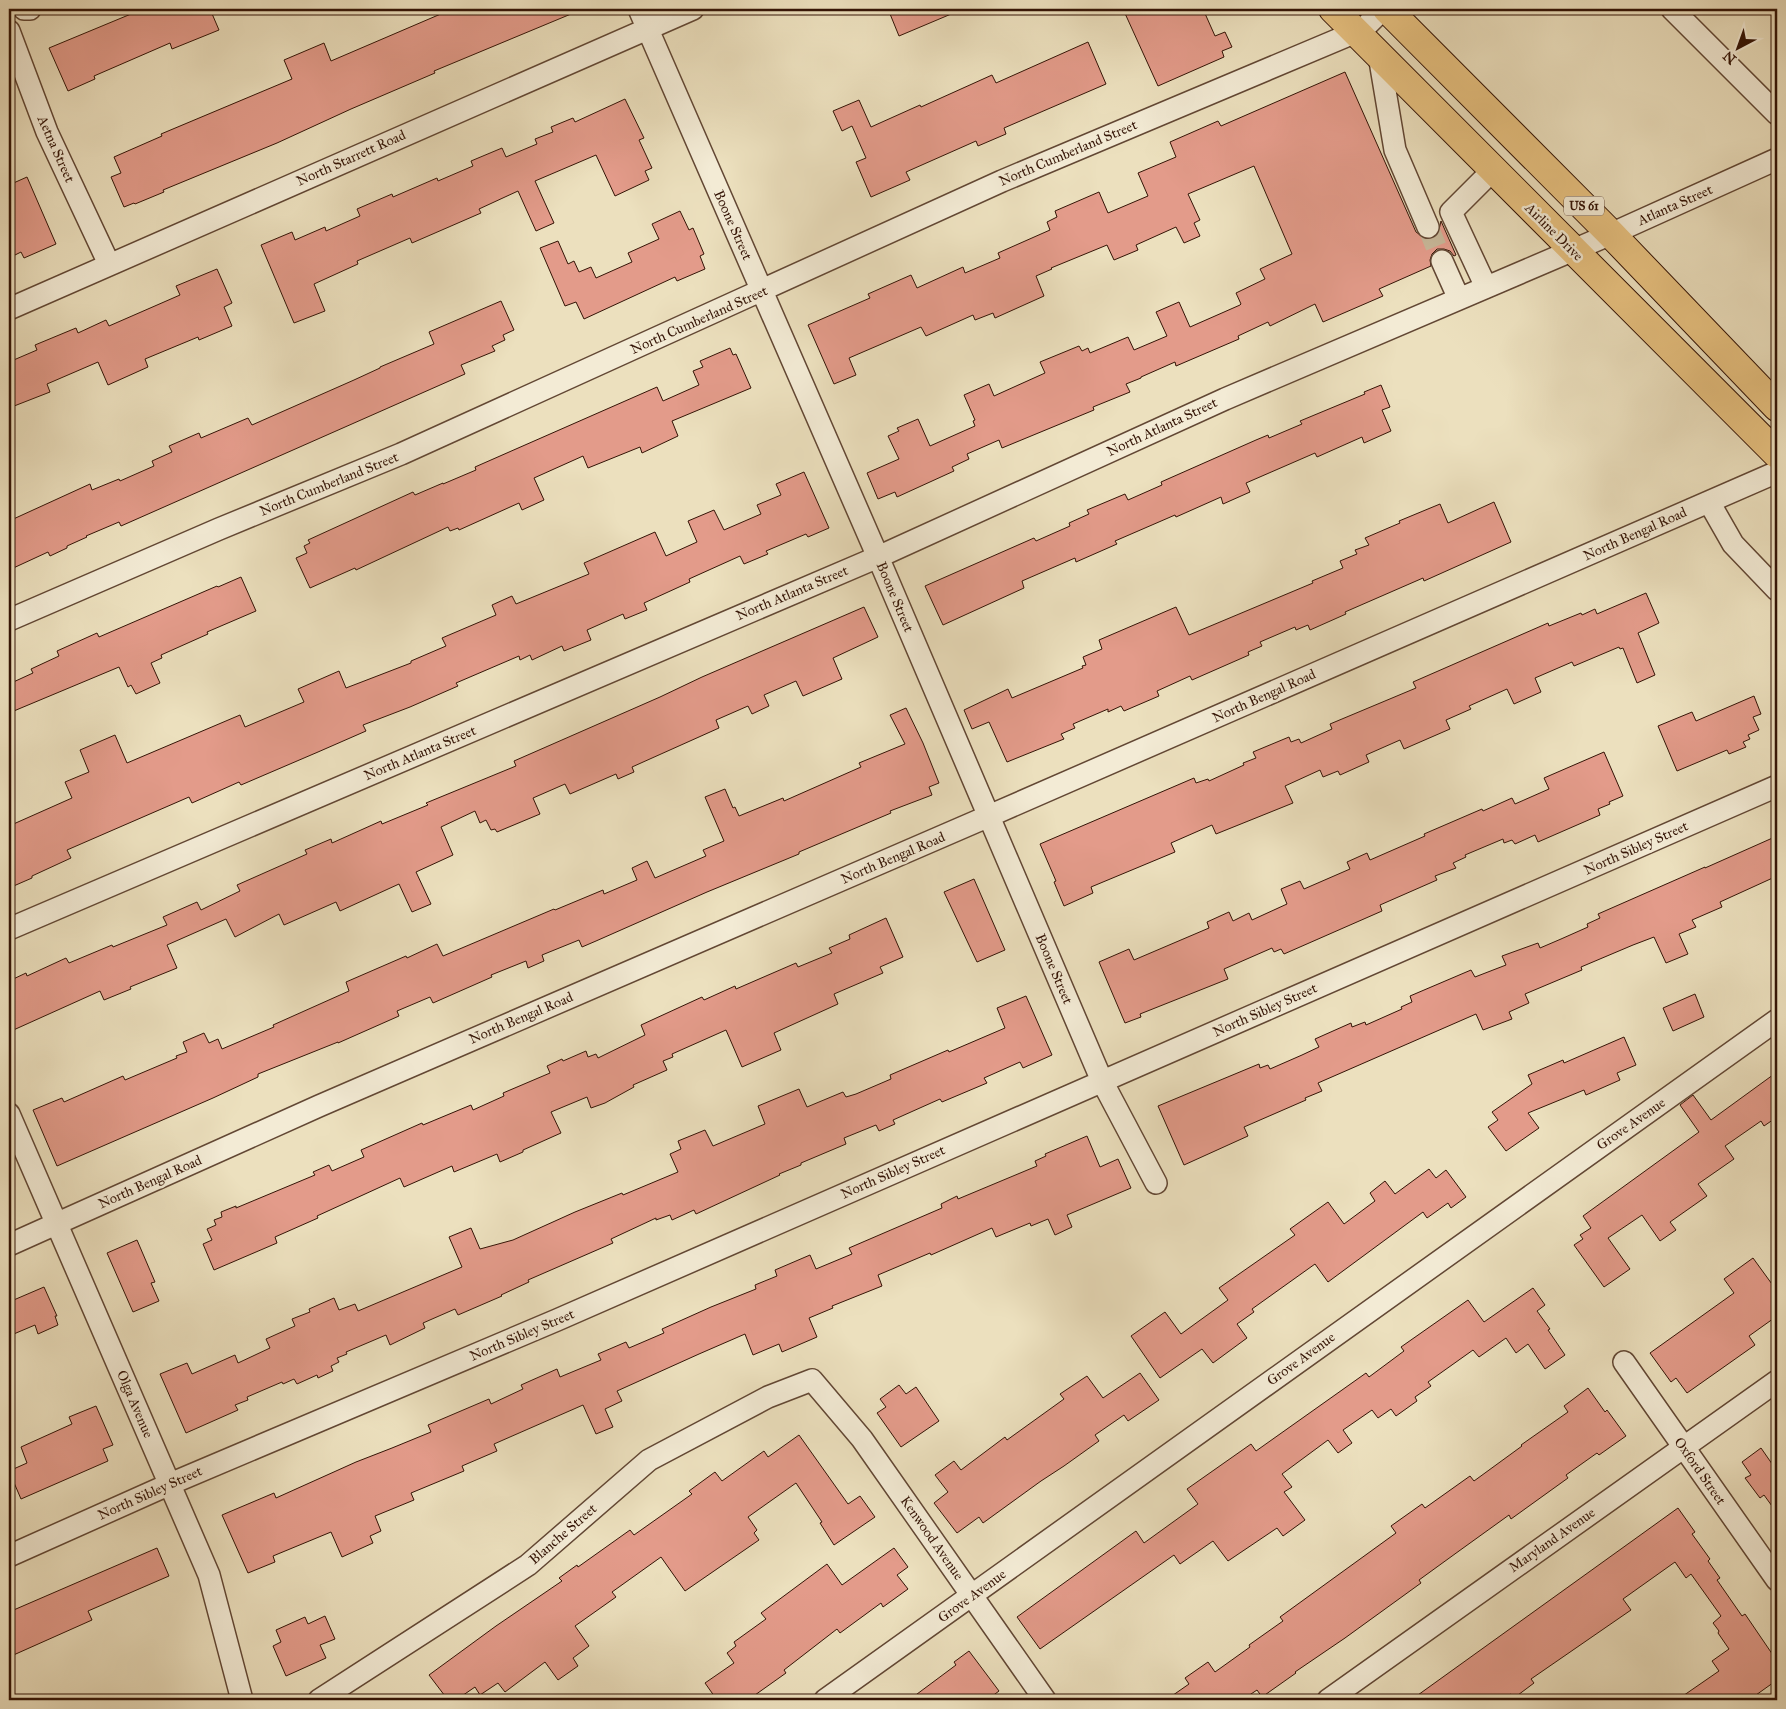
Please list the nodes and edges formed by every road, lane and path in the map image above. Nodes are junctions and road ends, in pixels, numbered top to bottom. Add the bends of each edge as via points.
1 (24, 9) edge
2 (30, 9) edge
3 (639, 9) edge
4 (693, 9) edge
5 (1333, 9) edge
6 (1385, 9) edge
7 (1672, 9) edge
8 (648, 28) junction
9 (9, 31) edge
10 (1356, 32) junction
11 (1379, 55) junction
12 (1777, 114) edge
13 (1777, 159) edge
14 (1493, 170) junction
15 (1428, 227) tunnel mouth
16 (1611, 234) junction
17 (1572, 250) junction
18 (1442, 261) tunnel mouth
19 (109, 264) junction
20 (1486, 287) junction
21 (762, 291) junction
22 (1459, 299) junction
23 (9, 309) edge
24 (1777, 407) edge
25 (1777, 454) edge
26 (1777, 472) edge
27 (1708, 502) junction
28 (878, 557) junction
29 (1777, 590) edge
30 (9, 620) edge
31 (1777, 786) edge
32 (988, 816) junction
33 (9, 929) edge
34 (1777, 1020) edge
35 (1102, 1081) junction
36 (9, 1114) edge
37 (1156, 1183) dead end
38 (57, 1223) junction
39 (9, 1245) edge
40 (1624, 1362) dead end
41 (812, 1380) joint
42 (1777, 1381) edge
43 (1683, 1447) junction
44 (170, 1484) junction
45 (9, 1556) edge
46 (1777, 1580) edge
47 (972, 1596) junction
48 (242, 1700) edge
49 (319, 1700) edge
50 (825, 1700) edge
51 (1045, 1700) edge
52 (1328, 1700) edge

1 - 2 street
3 - 8 street, Boone Street
4 - 8 street, North Starrett Road
5 - 10 highway, Airline Drive / US 61
6 - 10 street, North Cumberland Street
6 - 16 highway, US 61
7 - 12 street
8 - 19 street, North Starrett Road
8 - 21 street, Boone Street
9 - 19 street, Aetna Street via 47,132
10 - 11 highway, Airline Drive / US 61
10 - 21 street, North Cumberland Street via 1002,181
11 - 14 highway, Airline Drive / US 61
11 - 15 street via 1395,150
13 - 16 street, Atlanta Street
14 - 17 highway, Airline Drive / US 61
14 - 20 street via 1451,212
16 - 17 street, Atlanta Street
16 - 24 highway, US 61
17 - 20 street, North Atlanta Street
17 - 25 highway, Airline Drive / US 61
18 - 22 street
19 - 23 street, North Starrett Road
20 - 22 street, North Atlanta Street
21 - 28 street, Boone Street
21 - 30 street, North Cumberland Street via 402,454 219,528
22 - 28 street, North Atlanta Street via 1224,399
26 - 27 street, North Bengal Road
27 - 29 street via 1733,544
27 - 32 street, North Bengal Road
28 - 32 street, Boone Street
28 - 33 street, North Atlanta Street
31 - 35 street, North Sibley Street
32 - 35 street, Boone Street
32 - 38 street, North Bengal Road
34 - 47 street, Grove Avenue
35 - 37 street, Boone Street
35 - 44 street, North Sibley Street via 558,1320
36 - 38 street, Olga Avenue
38 - 39 street, North Bengal Road
38 - 44 street, Olga Avenue
40 - 43 street, Oxford Street
41 - 47 street, Kenwood Avenue via 862,1439
41 - 49 street, Blanche Street via 768,1398 649,1460 528,1565
42 - 43 street, Maryland Avenue
43 - 46 street, Oxford Street
43 - 52 street, Maryland Avenue
44 - 45 street, North Sibley Street
44 - 48 street, Olga Avenue via 209,1575
47 - 50 street, Grove Avenue
47 - 51 street, Kenwood Avenue

